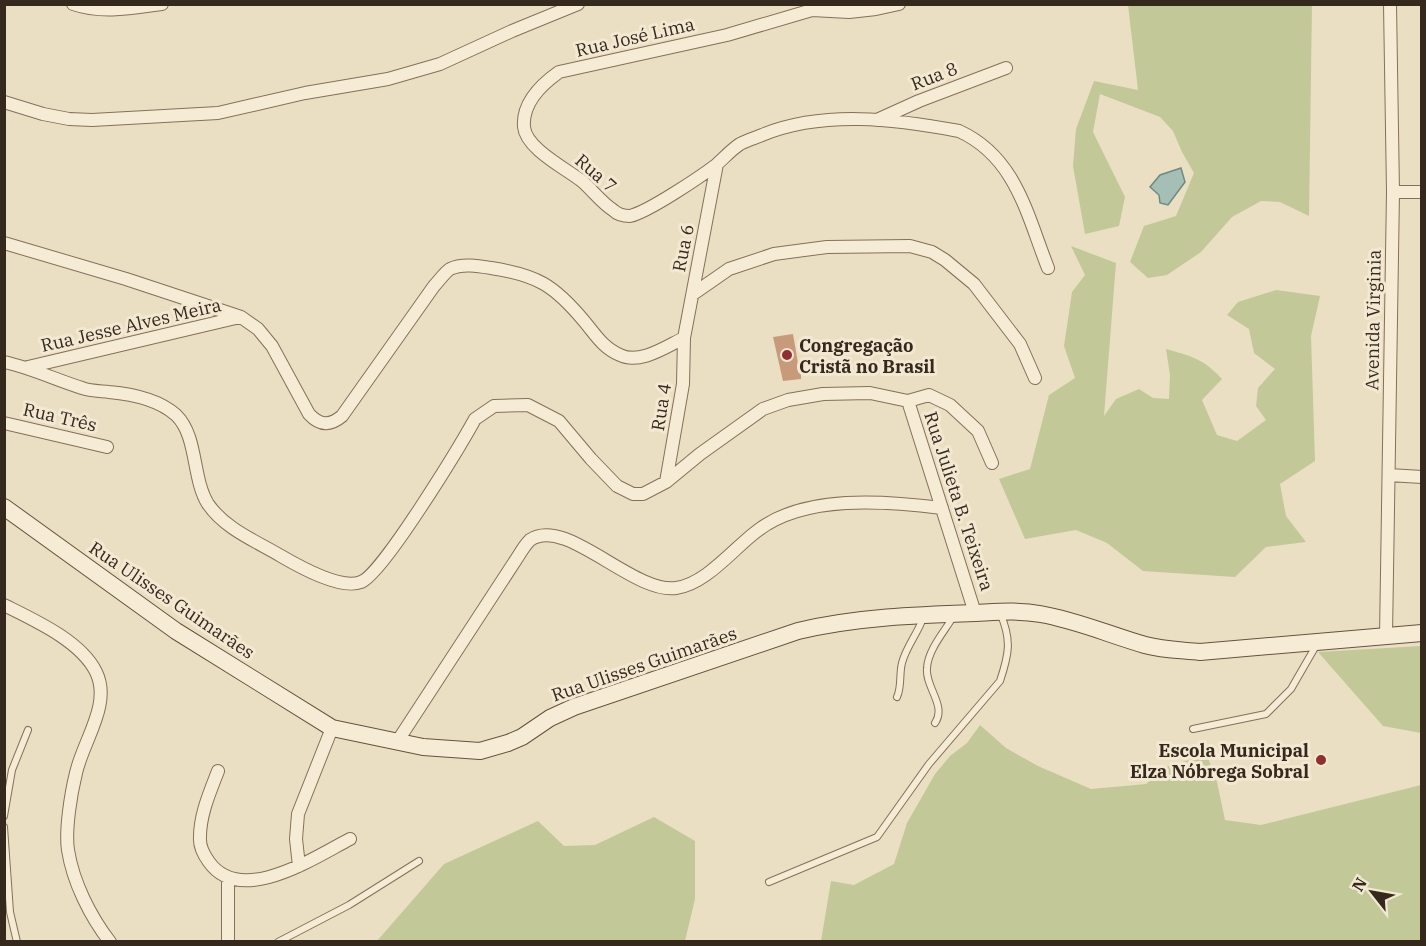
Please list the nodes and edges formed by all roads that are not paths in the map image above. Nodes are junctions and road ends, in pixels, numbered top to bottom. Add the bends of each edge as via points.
1 (73, 4) edge
2 (162, 4) edge
3 (578, 4) edge
4 (899, 4) edge
5 (1390, 4) edge
6 (787, 10) edge
7 (1006, 68) dead end
8 (4, 102) edge
9 (875, 120) junction
10 (524, 129) joint
11 (717, 164) junction
12 (1393, 192) junction
13 (1422, 192) edge
14 (4, 243) edge
15 (1048, 268) dead end
16 (693, 294) junction
17 (241, 317) junction
18 (684, 338) junction
19 (4, 362) edge
20 (28, 368) junction
21 (1035, 378) dead end
22 (908, 400) junction
23 (4, 423) edge
24 (108, 447) dead end
25 (992, 463) dead end
26 (1389, 475) junction
27 (1422, 477) edge
28 (666, 482) junction
29 (4, 507) edge
30 (942, 508) junction
31 (4, 605) edge
32 (999, 611) junction
33 (956, 613) junction
34 (975, 613) junction
35 (924, 614) junction
36 (1422, 633) edge
37 (1386, 636) junction
38 (1318, 642) junction
39 (897, 697) dead end
40 (934, 723) dead end
41 (332, 728) junction
42 (1193, 729) dead end
43 (28, 730) dead end
44 (397, 742) junction
45 (218, 771) dead end
46 (4, 816) edge
47 (4, 827) edge
48 (350, 839) dead end
49 (419, 861) dead end
50 (299, 866) junction
51 (228, 878) junction
52 (769, 882) dead end
53 (17, 942) edge
54 (110, 942) edge
55 (228, 942) edge
56 (278, 942) edge

1 - 2 street via 123,10
3 - 8 street via 440,64 388,79 218,113 69,119
4 - 6 street, Rua José Lima via 849,12
5 - 12 street, Avenida Virginia
6 - 10 street, Rua José Lima via 727,34 559,72 533,96
7 - 9 street, Rua 8
9 - 11 street via 784,126 740,144
9 - 15 street via 959,131 994,153 1015,184
10 - 11 street, Rua 7 via 545,155 611,209 629,216 696,180
11 - 16 street, Rua 6
12 - 13 street
12 - 26 street, Avenida Virginia
14 - 17 street
16 - 18 street, Rua 6
16 - 21 street via 729,269 774,254 827,247 910,246 932,252 974,284 1020,344
17 - 18 street, Rua Jesse Alves Meira via 272,346 309,414 323,424 342,416 434,286 451,269 471,265 515,272 546,283 578,314 596,339 620,356 646,356
17 - 20 street, Rua Jesse Alves Meira
18 - 28 street, Rua 4 via 683,384
19 - 20 street
20 - 28 street via 84,389 131,393 162,405 177,416 185,429 202,490 216,514 294,563 349,585 363,582 373,574 397,543 475,419 494,406 528,405 559,421 617,486 633,494 643,494
22 - 25 street via 929,394 950,405 978,431
22 - 28 street via 870,393 823,394 788,400 763,409
22 - 30 street, Rua Julieta B. Teixeira
23 - 24 street, Rua Três
26 - 27 street
26 - 37 street, Avenida Virginia
29 - 41 main road, Rua Ulisses Guimarães via 176,631
30 - 34 street, Rua Julieta B. Teixeira
30 - 44 street via 903,503 861,504 793,512 757,531 692,583 677,588 663,588 641,580 561,537 531,540
31 - 54 street via 67,642 87,658 96,673 100,701 76,772 68,850 78,886
32 - 34 main road, Rua Ulisses Guimarães
32 - 38 main road, Rua Ulisses Guimarães via 1039,613 1169,650 1200,652
32 - 52 lane via 1009,640 1000,681 929,764 877,837
33 - 34 main road, Rua Ulisses Guimarães
33 - 35 main road, Rua Ulisses Guimarães
33 - 40 lane via 927,664 928,681 939,708
35 - 39 lane via 902,662
35 - 44 main road, Rua Ulisses Guimarães via 827,624 798,631 574,707 522,737 493,748 451,750
36 - 37 main road, Rua Ulisses Guimarães
37 - 38 main road, Rua Ulisses Guimarães
38 - 42 lane via 1291,689 1266,714
41 - 44 main road, Rua Ulisses Guimarães
41 - 50 street via 298,814
43 - 46 lane via 12,770
45 - 51 street via 202,816 199,840 214,869
47 - 53 lane via 10,912
48 - 50 street
49 - 56 lane
50 - 51 street via 250,881
51 - 55 street

